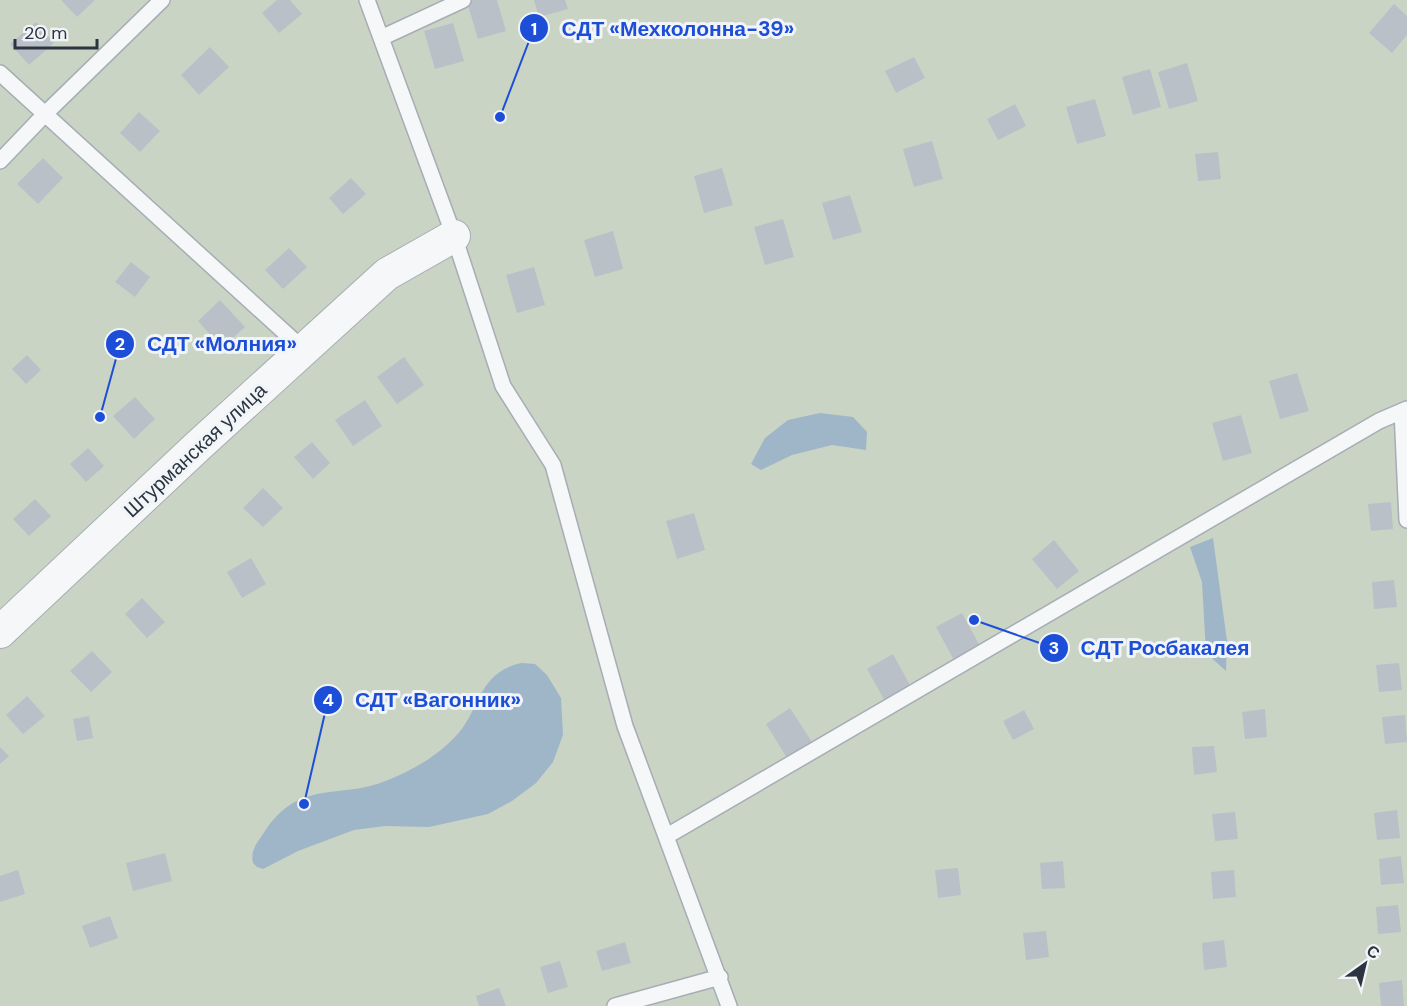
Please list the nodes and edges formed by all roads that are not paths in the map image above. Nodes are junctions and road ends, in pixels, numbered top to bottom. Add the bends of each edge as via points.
1 (162, 0) edge
2 (367, 0) edge
3 (463, 0) edge
4 (381, 38) junction
5 (0, 73) edge
6 (45, 114) junction
7 (0, 161) edge
8 (454, 236) junction
9 (303, 350) junction
10 (1405, 410) edge
11 (1407, 520) edge
12 (0, 632) edge
13 (667, 836) junction
14 (720, 976) junction
15 (615, 1006) edge
16 (729, 1006) edge

1 - 6 lane
2 - 4 lane
3 - 4 lane
4 - 8 lane
5 - 6 lane
6 - 7 lane
6 - 9 lane
8 - 9 street, Штурманская улица via 387,274
8 - 13 lane via 503,386 553,465 625,726
9 - 12 street, Штурманская улица
10 - 11 lane
10 - 13 lane via 1379,421
13 - 14 lane
14 - 15 lane
14 - 16 lane

